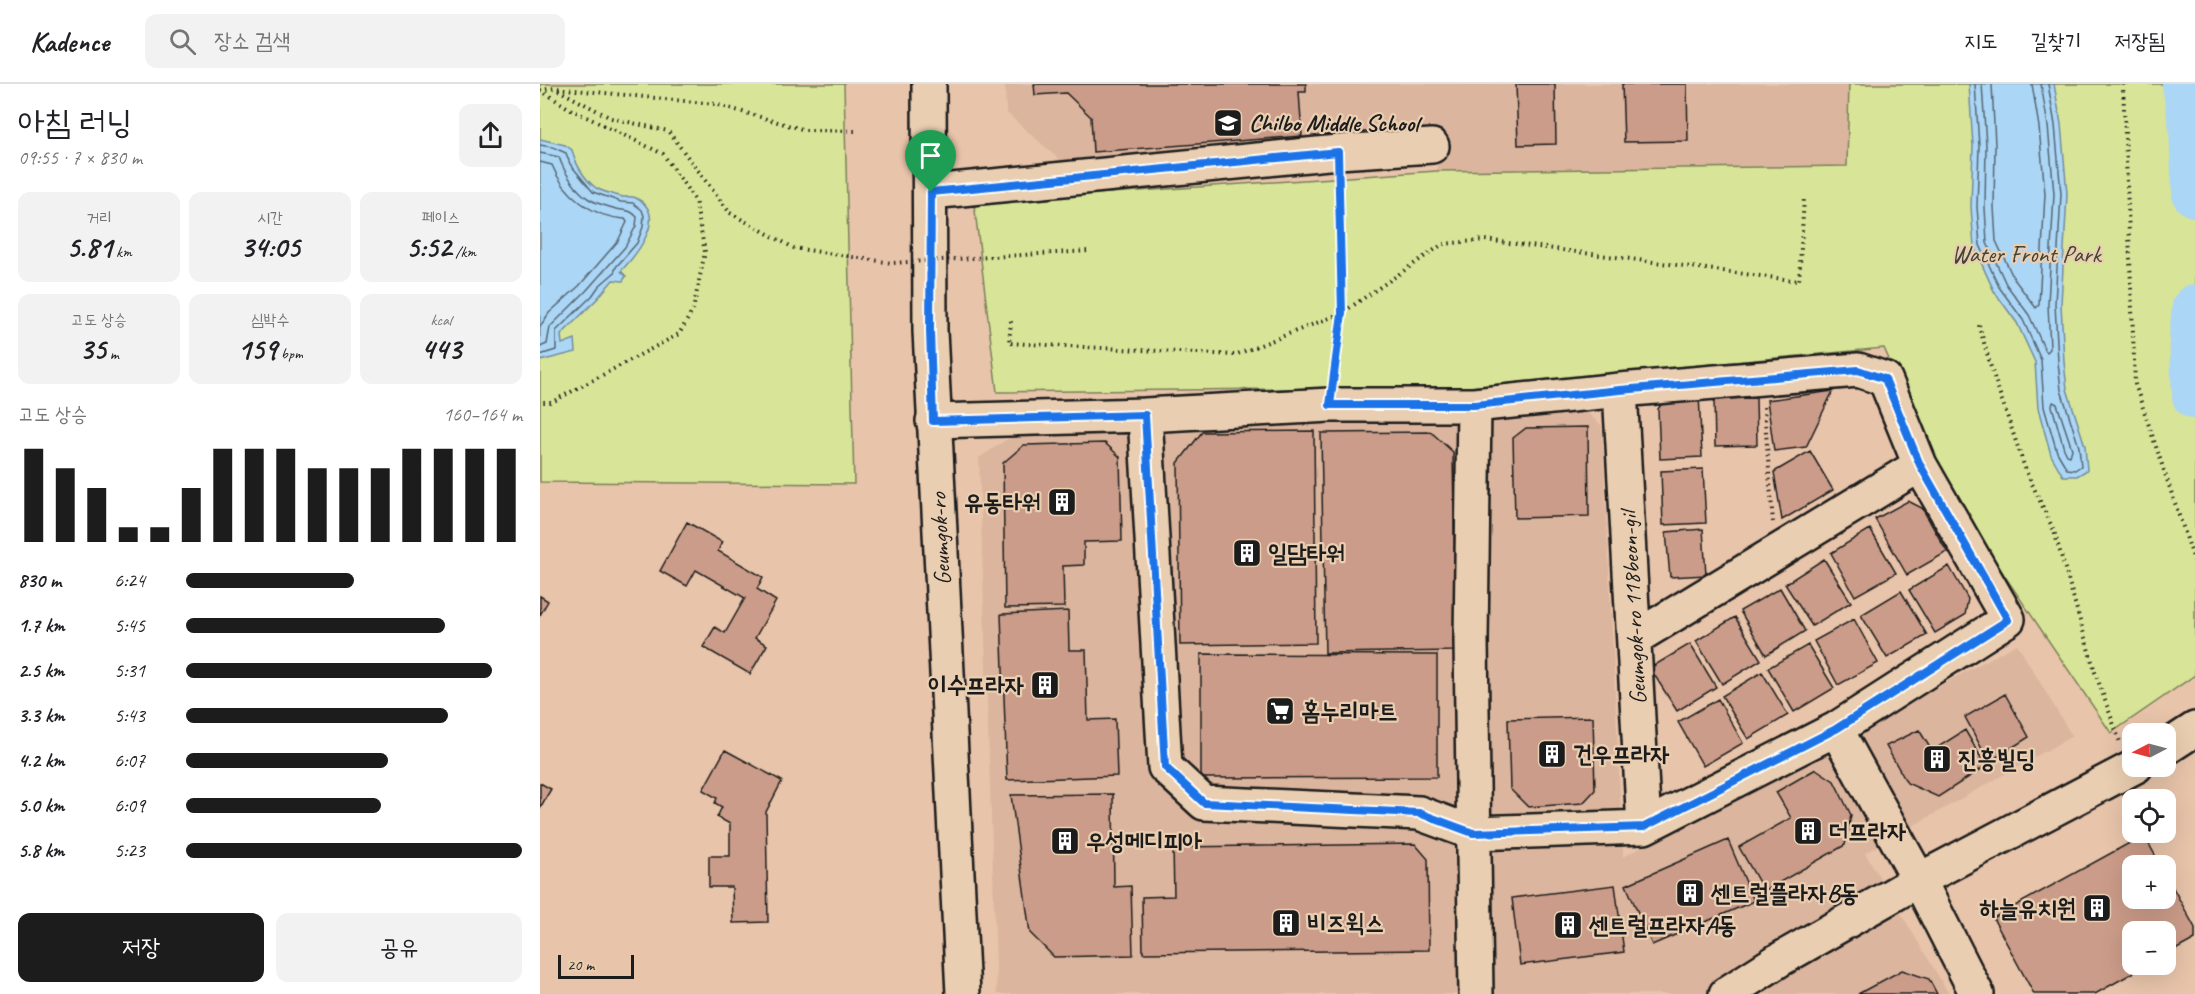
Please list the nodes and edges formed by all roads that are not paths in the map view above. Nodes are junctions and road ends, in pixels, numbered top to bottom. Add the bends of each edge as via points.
1 (929, 84) edge
2 (1432, 146) dead end
3 (931, 192) junction
4 (1620, 390) junction
5 (1474, 405) junction
6 (1145, 415) junction
7 (933, 421) junction
8 (1920, 465) junction
9 (1635, 638) junction
10 (1836, 729) junction
11 (2195, 729) edge
12 (2176, 741) edge
13 (2122, 775) edge
14 (1644, 827) junction
15 (1473, 833) junction
16 (1919, 880) junction
17 (963, 994) edge
18 (1476, 994) edge
19 (1726, 994) edge
20 (1977, 994) edge

1 - 3 street, Geumgok-ro
2 - 3 street
3 - 7 street, Geumgok-ro
4 - 5 street
4 - 8 street via 1858,370 1885,379
4 - 9 street, Geumgok-ro 118beon-gil
5 - 6 street via 1330,405
5 - 15 street
6 - 7 street
6 - 15 street via 1165,767 1204,803 1419,813
7 - 17 street, Geumgok-ro
8 - 9 street
8 - 10 street via 2008,620
9 - 14 street, Geumgok-ro 118beon-gil
10 - 14 street
10 - 16 street
11 - 12 street
13 - 16 street
14 - 15 street
15 - 18 street
16 - 19 street
16 - 20 street

